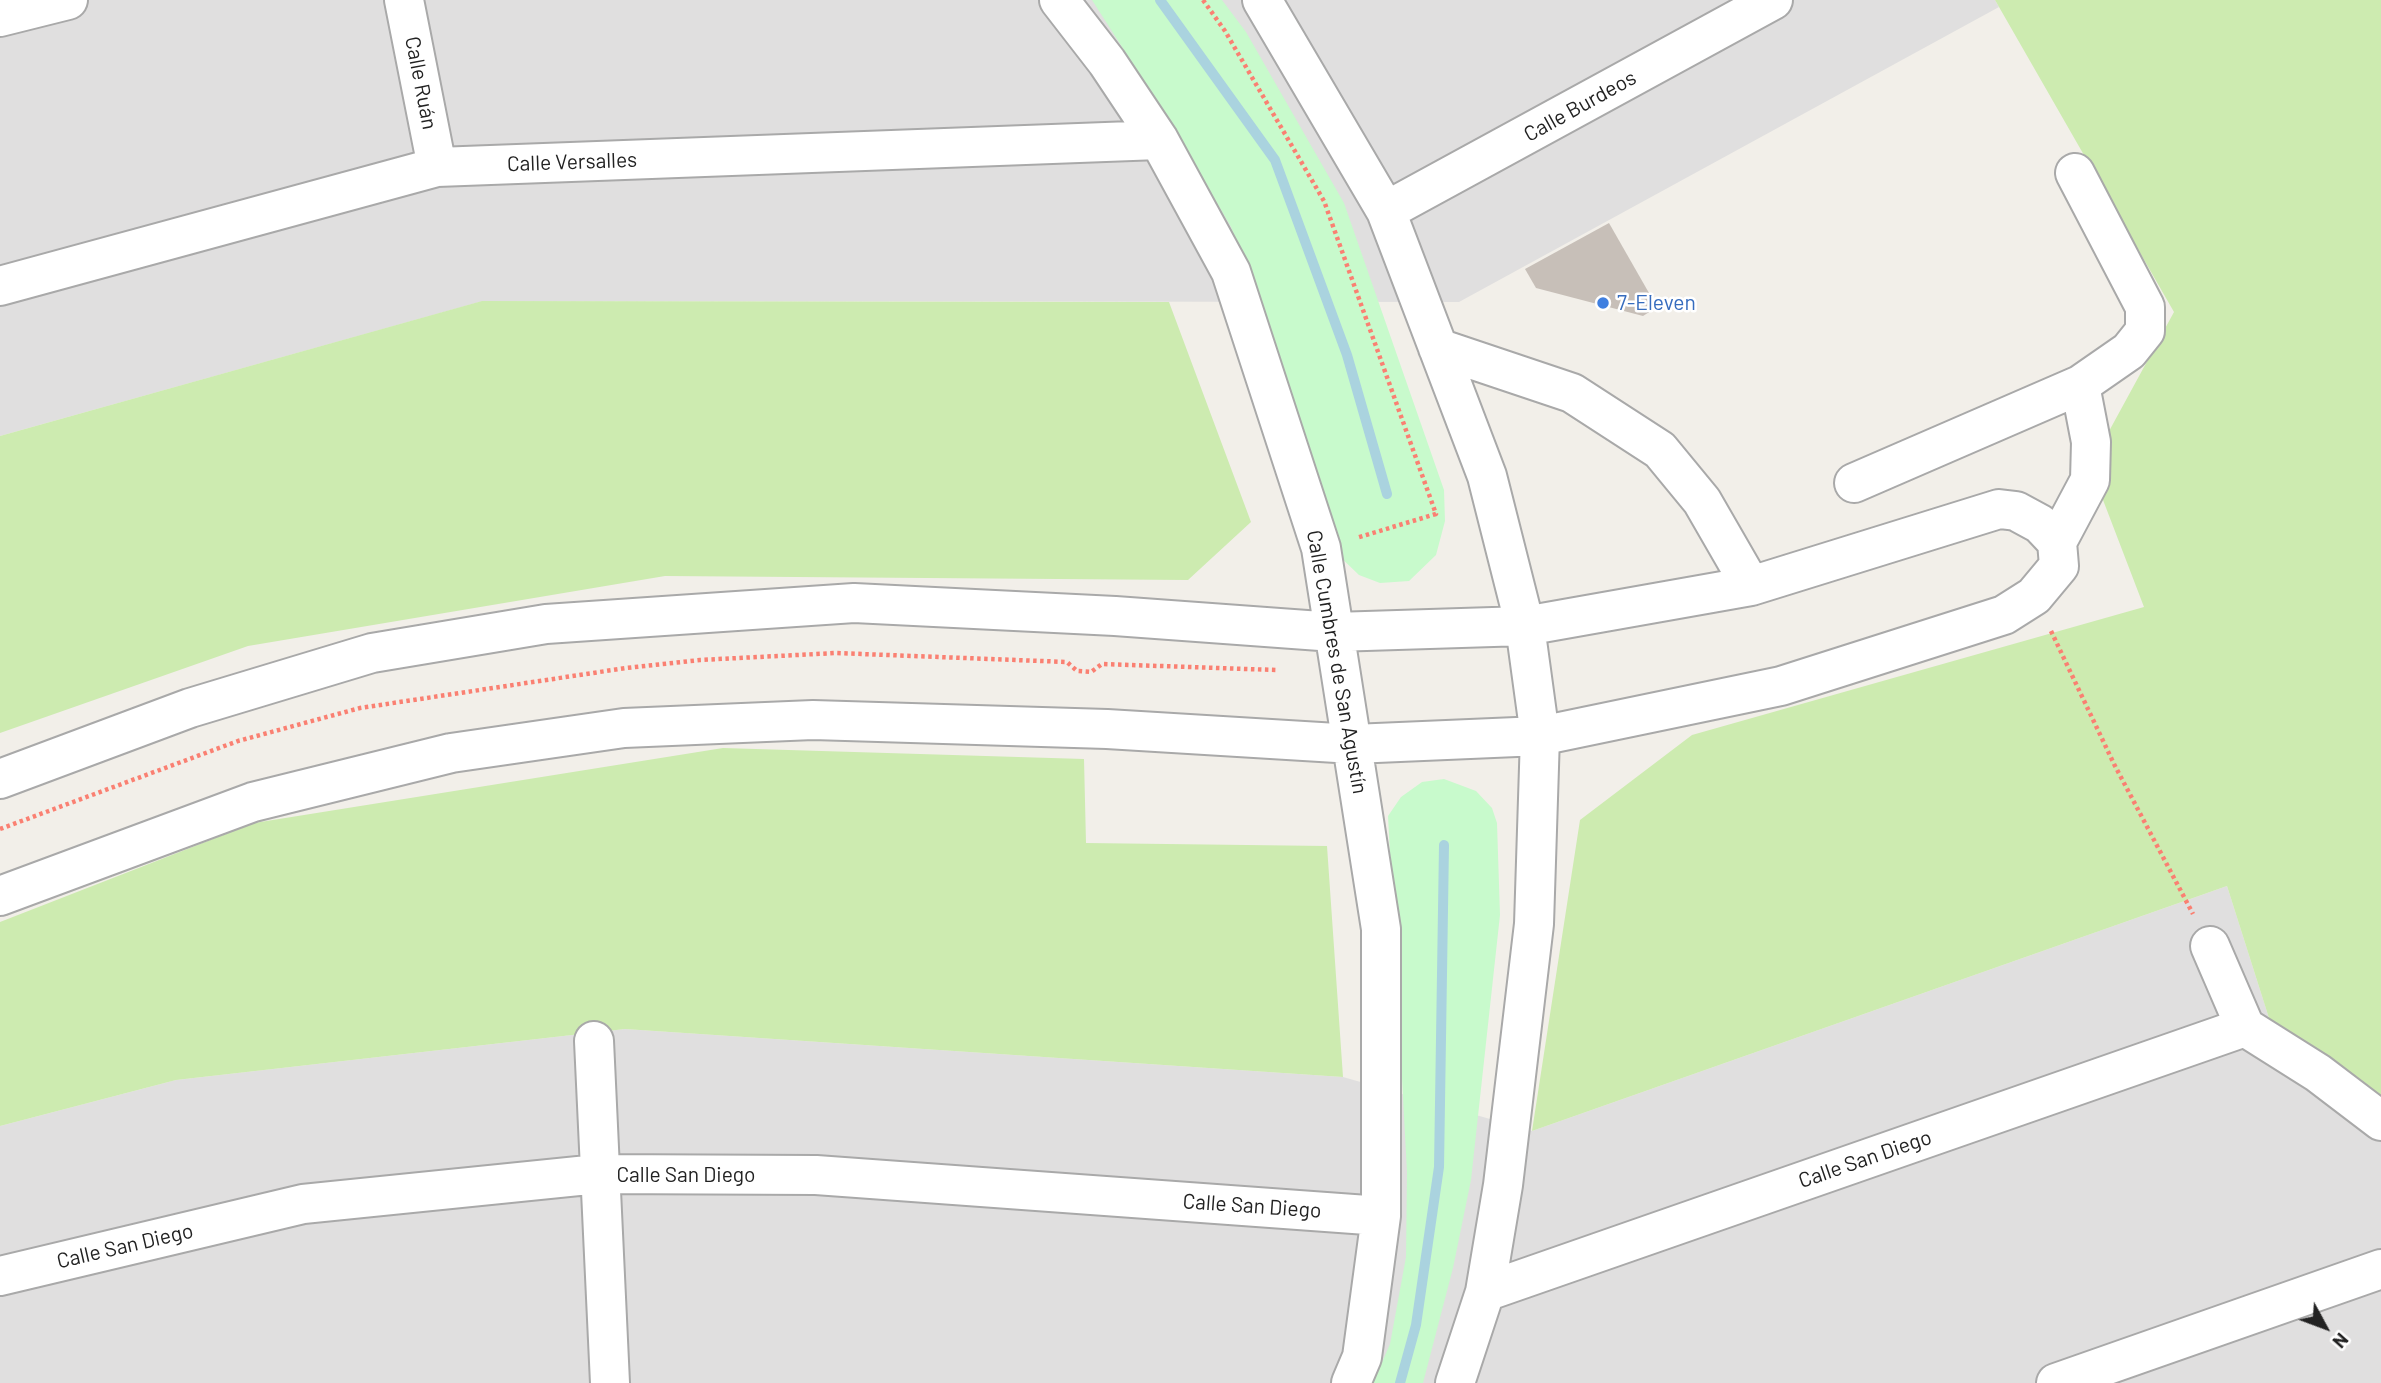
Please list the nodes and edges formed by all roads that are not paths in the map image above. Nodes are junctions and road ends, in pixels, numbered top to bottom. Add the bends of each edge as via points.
1 (68, 0) edge
2 (404, 0) edge
3 (1059, 0) edge
4 (1773, 0) edge
5 (1266, 2) edge
6 (0, 17) edge
7 (1159, 140) junction
8 (437, 167) junction
9 (2075, 173) dead end
10 (1386, 211) junction
11 (0, 286) edge
12 (1438, 348) junction
13 (2080, 385) junction
14 (1854, 483) dead end
15 (2057, 542) junction
16 (1751, 586) junction
17 (1525, 626) junction
18 (1335, 632) junction
19 (1540, 736) junction
20 (1353, 744) junction
21 (0, 779) edge
22 (0, 896) edge
23 (2210, 946) road end
24 (2245, 1027) junction
25 (594, 1041) dead end
26 (2381, 1121) edge
27 (598, 1174) junction
28 (1381, 1216) junction
29 (2381, 1269) edge
30 (0, 1276) edge
31 (1485, 1292) junction
32 (610, 1383) edge
33 (1351, 1383) edge
34 (1455, 1383) edge
35 (2056, 1383) edge

1 - 6 street
2 - 8 street, Calle Ruán
3 - 7 street, Calle Cumbres de San Agustín
4 - 10 street, Calle Burdeos
5 - 10 street
7 - 8 street, Calle Versalles
7 - 18 street, Calle Cumbres de San Agustín via 1231,272 1321,548
8 - 11 street, Calle Versalles
9 - 13 street via 2145,307 2145,331 2129,351
10 - 12 street
12 - 16 street via 1572,393 1660,450 1702,501
12 - 17 street via 1487,476
13 - 14 street
13 - 15 street via 2091,442 2090,480
15 - 16 street via 2039,524 2016,511 1999,509
15 - 19 street via 2059,566 2034,596 2004,615 1781,686
16 - 17 street
17 - 18 street
17 - 19 street
18 - 20 street, Calle Cumbres de San Agustín
18 - 21 street via 854,603 546,624 372,653 190,708
19 - 20 street
19 - 31 street via 1534,924 1503,1185
20 - 22 street via 1107,729 813,720 624,728 451,753 253,802
20 - 28 street, Calle Cumbres de San Agustín via 1381,929
23 - 24 street
24 - 26 street via 2318,1073
24 - 31 street, Calle San Diego
25 - 27 street
27 - 28 street, Calle San Diego via 816,1175
27 - 30 street, Calle San Diego via 303,1204
27 - 32 street
28 - 33 street, Calle Cumbres de San Agustín via 1362,1357
29 - 35 street
31 - 34 street

